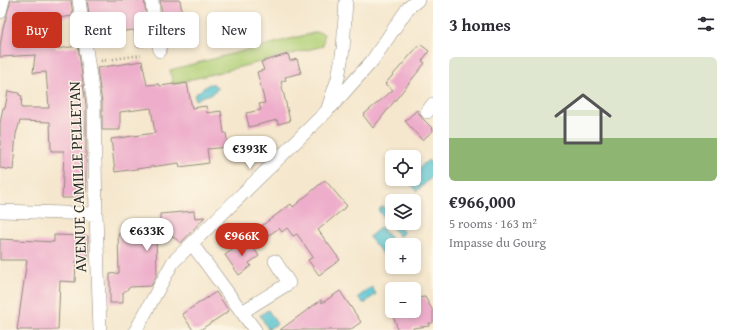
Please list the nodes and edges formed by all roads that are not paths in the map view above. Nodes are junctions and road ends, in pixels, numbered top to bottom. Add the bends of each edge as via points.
1 (3, 0) edge
2 (79, 0) edge
3 (152, 0) edge
4 (346, 0) edge
5 (418, 0) edge
6 (0, 12) edge
7 (160, 51) dead end
8 (327, 111) junction
9 (0, 212) edge
10 (96, 214) junction
11 (192, 244) junction
12 (275, 261) dead end
13 (242, 312) junction
14 (100, 330) edge
15 (136, 330) edge
16 (255, 330) edge

1 - 6 street
2 - 10 street, AVENUE CAMILLE PELLETAN via 94,104
3 - 7 street
4 - 8 street via 343,50 338,78
5 - 8 street via 408,8 372,61
8 - 11 street
9 - 10 street
10 - 14 street, AVENUE CAMILLE PELLETAN
11 - 13 street
11 - 15 street via 173,262
12 - 13 street via 290,283
13 - 16 street

